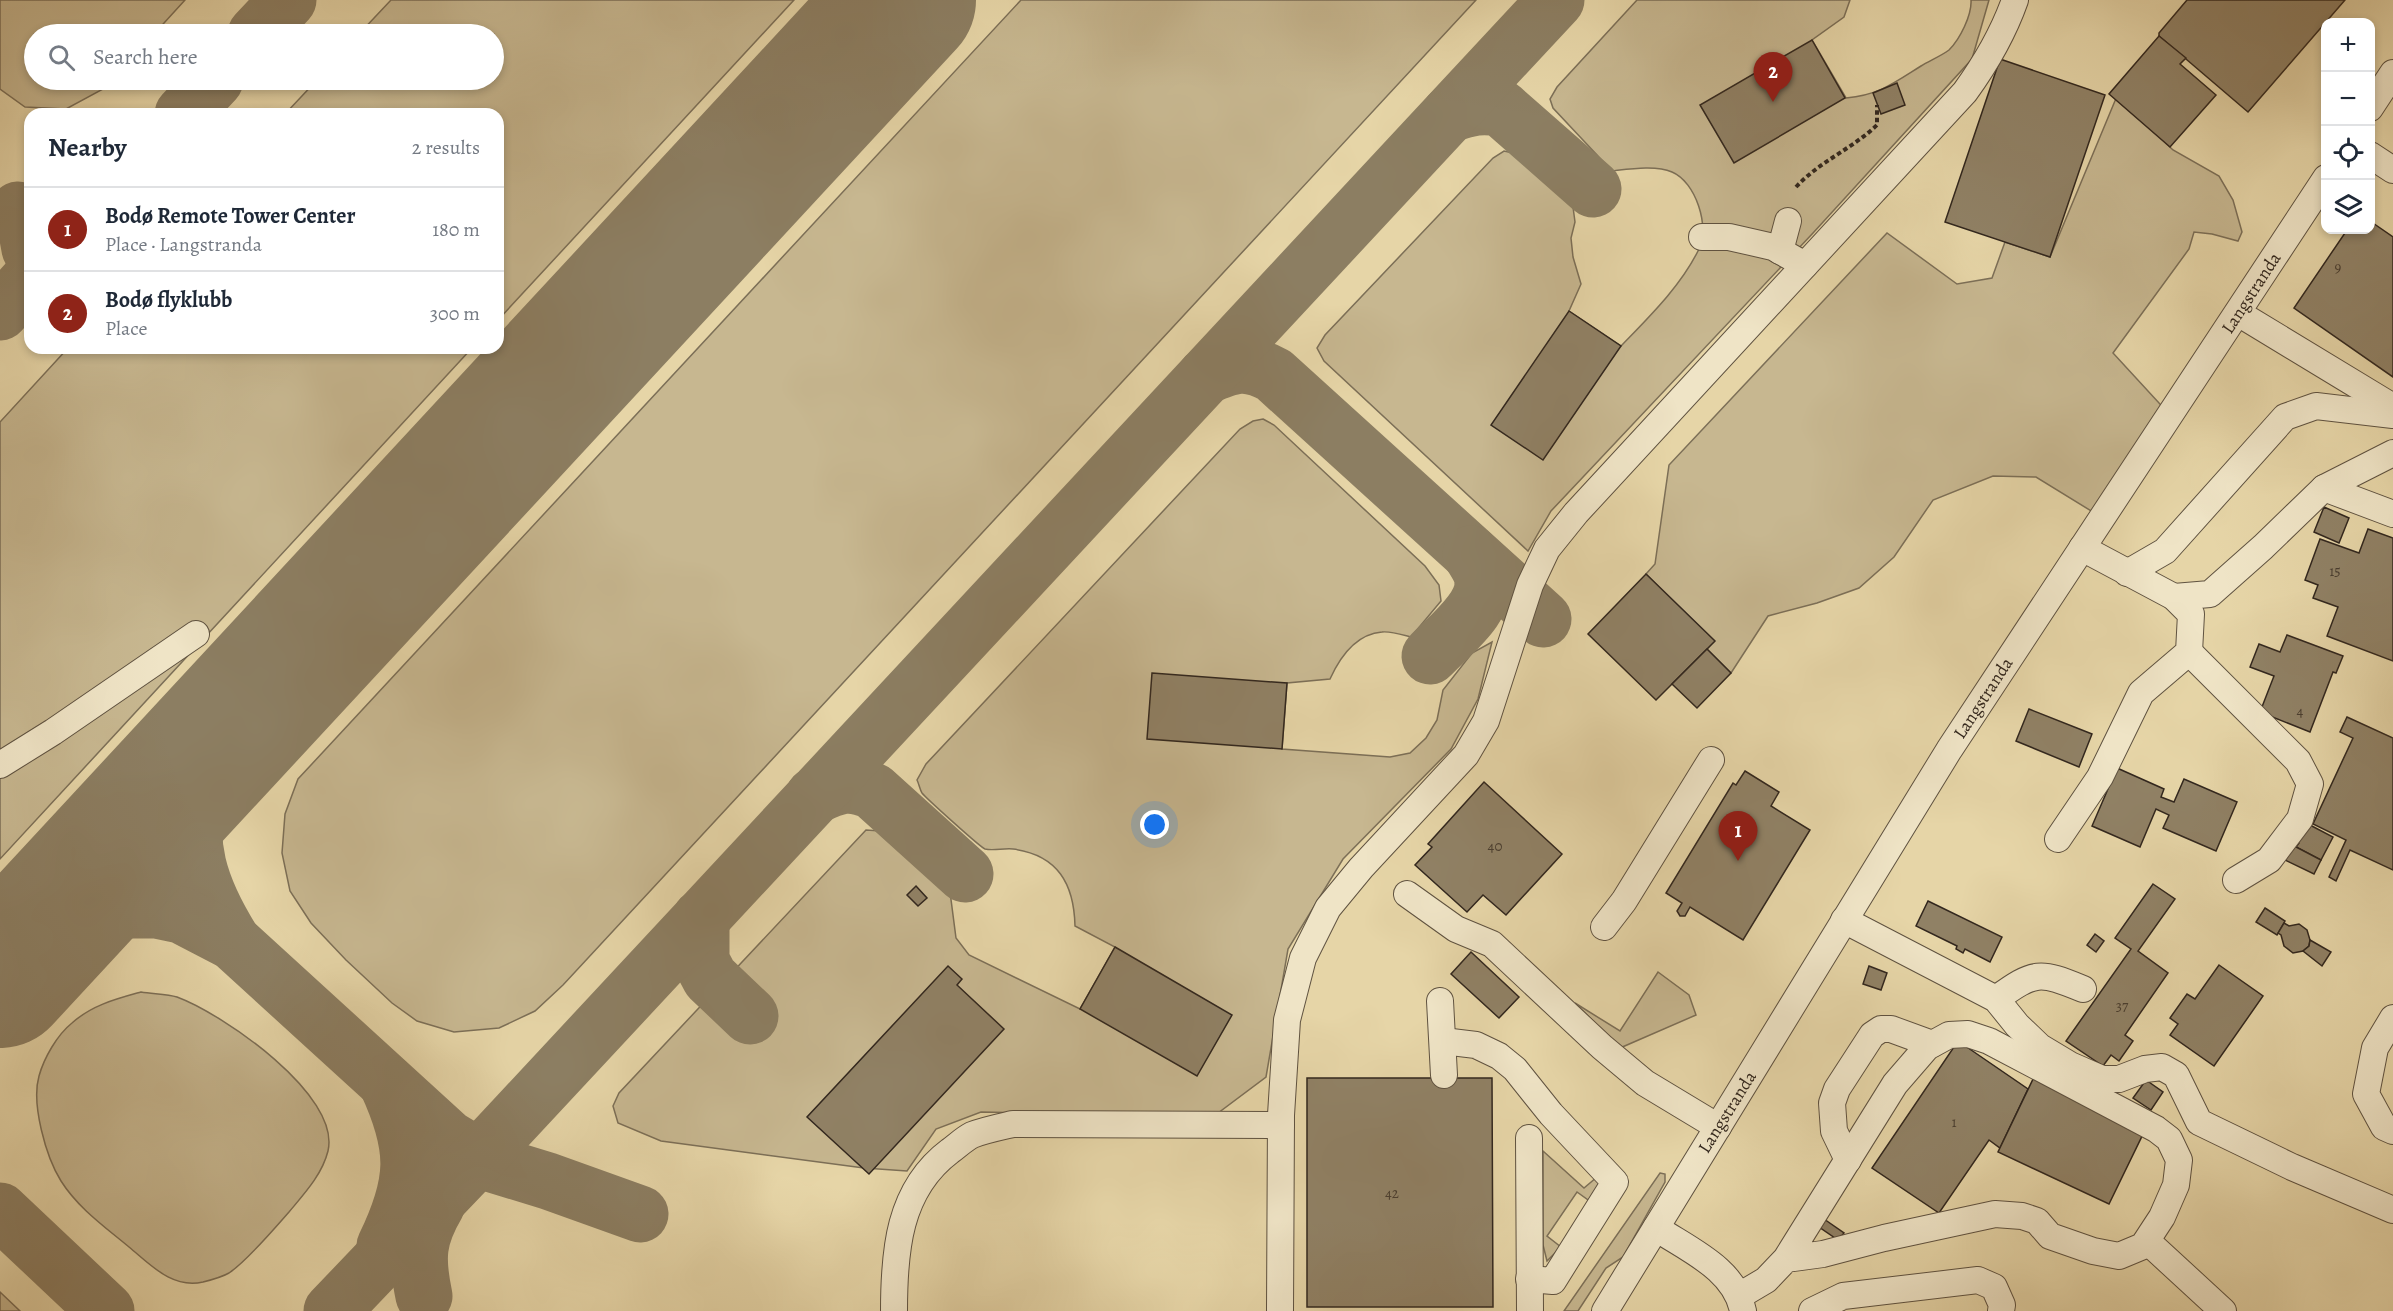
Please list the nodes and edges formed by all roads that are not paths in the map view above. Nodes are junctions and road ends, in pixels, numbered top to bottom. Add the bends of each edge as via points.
1 (2012, 1) edge
2 (2393, 73) edge
3 (2375, 100) edge
4 (2375, 158) edge
5 (2393, 170) edge
6 (2324, 180) edge
7 (1788, 221) dead end
8 (1702, 237) dead end
9 (1780, 251) junction
10 (1805, 265) junction
11 (2238, 313) junction
12 (2393, 407) edge
13 (2393, 415) edge
14 (2393, 453) edge
15 (2324, 488) junction
16 (2393, 514) edge
17 (2082, 548) junction
18 (2127, 573) junction
19 (2174, 597) junction
20 (196, 634) dead end
21 (2189, 652) junction
22 (1710, 760) dead end
23 (0, 765) edge
24 (2058, 839) dead end
25 (2236, 880) dead end
26 (1407, 894) dead end
27 (1844, 920) junction
28 (1604, 927) dead end
29 (2083, 989) dead end
30 (1996, 999) junction
31 (1440, 1001) dead end
32 (2393, 1018) edge
33 (1443, 1041) junction
34 (1932, 1044) junction
35 (1444, 1075) dead end
36 (1281, 1125) junction
37 (1718, 1127) junction
38 (2393, 1131) edge
39 (1529, 1138) dead end
40 (1848, 1160) junction
41 (2393, 1210) edge
42 (1656, 1228) junction
43 (2146, 1241) junction
44 (1786, 1259) junction
45 (1529, 1280) junction
46 (1741, 1304) edge
47 (894, 1311) edge
48 (1280, 1311) edge
49 (1530, 1311) edge
50 (1605, 1311) edge
51 (1812, 1311) edge
52 (2001, 1311) edge
53 (2223, 1311) edge

1 - 10 street via 2006,25 1965,92
2 - 3 street
4 - 5 street
6 - 11 street, Langstranda
7 - 9 street
8 - 9 street via 1729,237
9 - 10 street
10 - 36 street via 1547,549 1530,585 1486,721 1466,755 1360,868 1328,908 1303,958 1287,1020
11 - 12 street
11 - 17 street, Langstranda
13 - 18 street via 2316,406 2284,417 2165,551
14 - 15 street
15 - 16 street
15 - 19 street via 2210,594
17 - 18 street
17 - 27 street, Langstranda via 1949,750
18 - 19 street
19 - 21 street via 2191,614
20 - 23 street
21 - 24 street via 2141,693 2100,777
21 - 25 street via 2298,760 2310,784 2300,819 2269,860
22 - 28 street
26 - 37 street via 1456,929 1492,944 1645,1083
27 - 30 street
27 - 37 street, Langstranda
29 - 30 street via 2037,975 2022,980
30 - 41 street via 2040,1047 2070,1065 2110,1079 2162,1067 2176,1075 2199,1122
31 - 33 street
32 - 38 street via 2375,1048 2366,1094 2384,1127
33 - 35 street
33 - 45 street via 1476,1045 1515,1069 1615,1182 1553,1281
34 - 40 street via 1895,1084
34 - 40 street via 1891,1029 1881,1029 1872,1035 1832,1103 1834,1131
34 - 43 street via 1949,1035 1968,1034 1989,1041 2169,1139 2179,1160 2176,1185
36 - 47 street via 1013,1124 971,1136 937,1161 912,1198 900,1229 894,1265
36 - 48 street
37 - 42 street, Langstranda
39 - 45 street
40 - 44 street
42 - 46 street via 1722,1272
42 - 50 street, Langstranda
43 - 44 street via 2119,1256 2050,1236 2037,1221 1995,1214
43 - 53 street
44 - 46 street
45 - 49 street
51 - 52 street via 1843,1296 1978,1280 1994,1287

